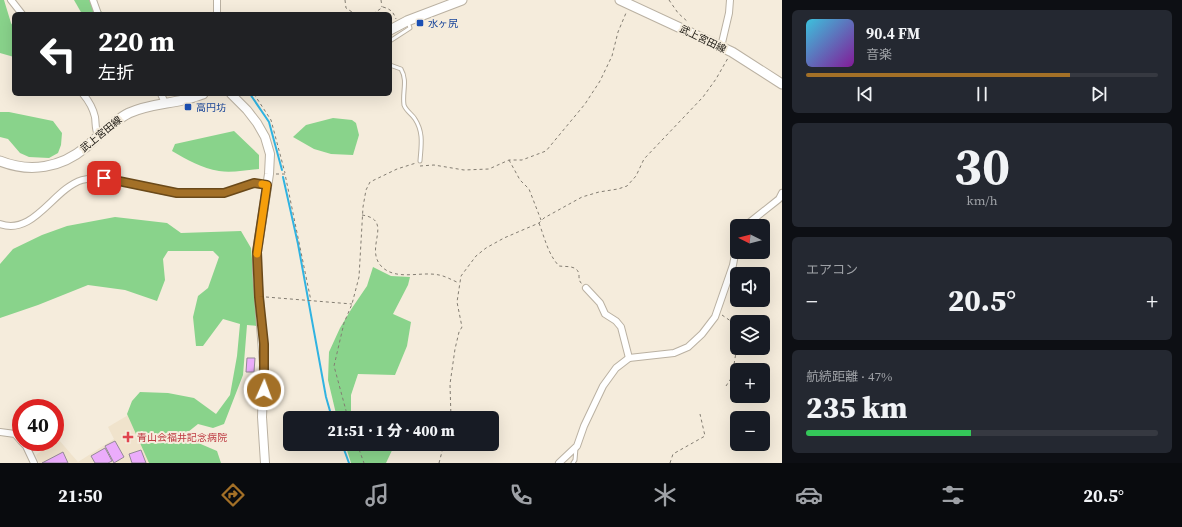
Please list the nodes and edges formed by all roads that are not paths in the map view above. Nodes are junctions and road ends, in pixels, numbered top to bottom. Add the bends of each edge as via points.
1 (11, 0) edge
2 (93, 0) edge
3 (217, 0) edge
4 (462, 0) edge
5 (620, 0) edge
6 (730, 0) edge
7 (20, 12) edge
8 (97, 12) edge
9 (217, 12) edge
10 (407, 21) junction
11 (394, 27) edge
12 (392, 40) edge
13 (721, 47) junction
14 (392, 66) edge
15 (782, 84) edge
16 (84, 96) edge
17 (162, 96) edge
18 (196, 96) edge
19 (233, 96) edge
20 (165, 104) junction
21 (98, 135) junction
22 (0, 161) edge
23 (420, 161) road end
24 (267, 185) junction
25 (782, 193) edge
26 (754, 219) edge
27 (0, 224) edge
28 (734, 259) edge
29 (586, 288) road end
30 (629, 358) junction
31 (0, 432) edge
32 (12, 434) edge
33 (576, 448) junction
34 (28, 451) edge
35 (34, 463) edge
36 (265, 463) edge
37 (559, 463) edge
38 (573, 463) edge

1 - 7 street
2 - 8 street
3 - 9 street
4 - 10 main road
5 - 13 main road, 武上宮田線
6 - 13 street
10 - 11 main road
10 - 12 lane via 410,28
13 - 15 main road, 武上宮田線
14 - 23 lane via 401,68 405,75 404,105 415,118 422,136
16 - 21 street via 95,116
17 - 20 street
18 - 20 main road, 武上宮田線
19 - 24 street via 253,116 263,132 270,154
20 - 21 main road, 武上宮田線 via 131,112
21 - 22 main road, 武上宮田線 via 73,156 51,165 31,168
24 - 27 street via 254,183 224,193 177,193 104,178 82,180 70,186 28,221 17,226
24 - 36 street via 257,252 264,365 262,417
25 - 26 street via 780,199
28 - 30 street via 715,317 702,334 688,347 674,353
29 - 30 street via 606,314 621,327
30 - 33 street via 616,368 603,386
31 - 32 street
33 - 37 street
33 - 38 lane
34 - 35 street

